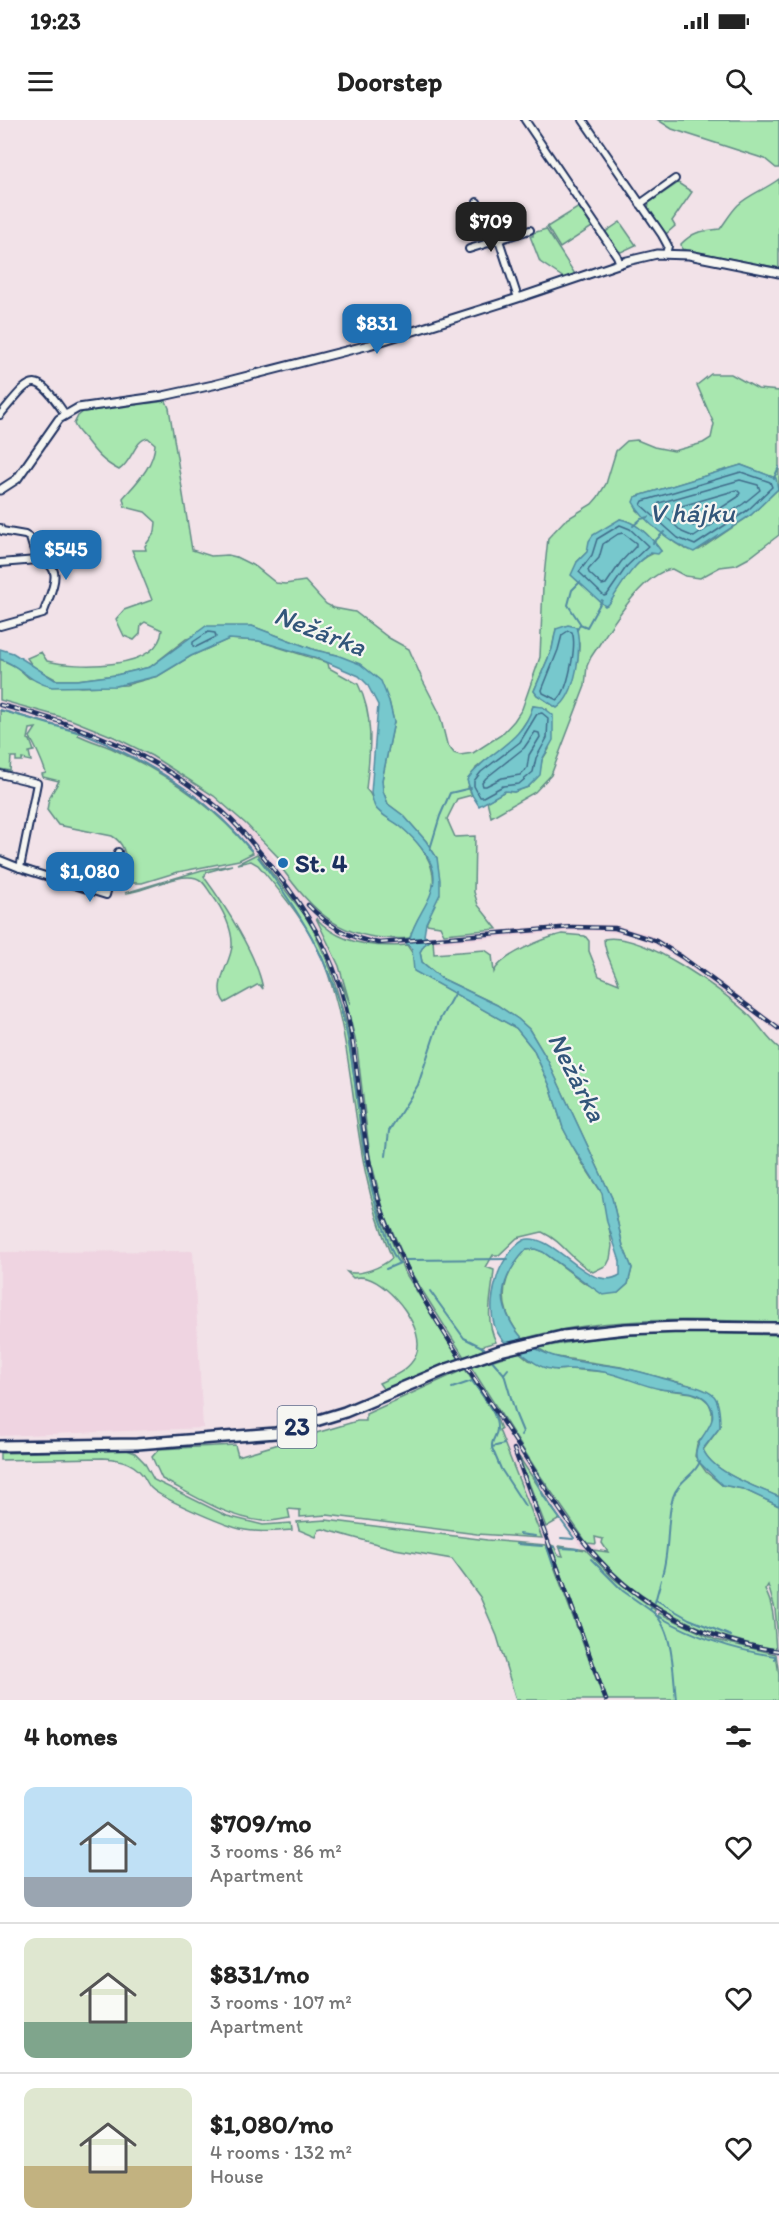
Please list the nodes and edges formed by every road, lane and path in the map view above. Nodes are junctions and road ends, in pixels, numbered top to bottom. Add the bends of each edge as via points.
1 (525, 120) edge
2 (583, 120) edge
3 (675, 179) dead end
4 (477, 201) dead end
5 (640, 204) junction
6 (530, 230) dead end
7 (499, 240) junction
8 (469, 249) dead end
9 (666, 254) junction
10 (620, 264) junction
11 (779, 273) edge
12 (518, 298) junction
13 (65, 414) junction
14 (0, 415) edge
15 (1, 491) edge
16 (0, 528) edge
17 (37, 560) junction
18 (0, 563) edge
19 (0, 626) edge
20 (0, 774) edge
21 (118, 852) dead end
22 (0, 860) edge
23 (20, 868) junction
24 (779, 1328) edge
25 (0, 1446) edge

1 - 10 street
2 - 5 street
3 - 5 street
4 - 7 street
5 - 9 street via 668,246
6 - 7 street
7 - 8 street
7 - 12 street
9 - 10 street
9 - 11 street
10 - 12 street
12 - 13 street via 369,345 213,385 84,406
13 - 14 street via 45,387 36,383 23,387
13 - 15 street via 17,479
16 - 17 street via 30,538
17 - 18 street
17 - 19 street via 48,562 56,575 43,614
20 - 23 street via 37,783
21 - 23 street via 106,895
22 - 23 street
24 - 25 main road, 23, bridge via 626,1329 563,1336 499,1351 345,1412 276,1433 137,1444

